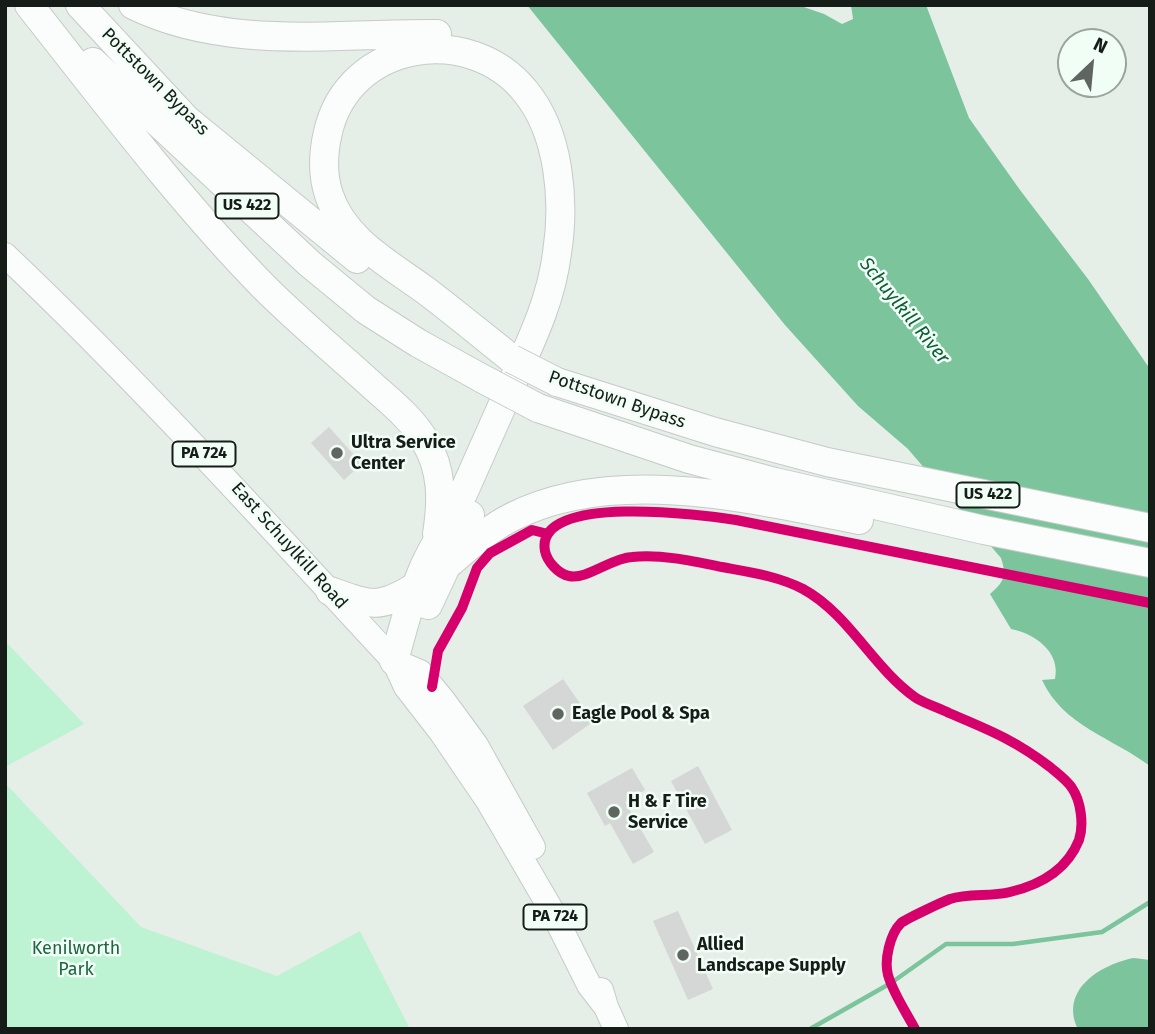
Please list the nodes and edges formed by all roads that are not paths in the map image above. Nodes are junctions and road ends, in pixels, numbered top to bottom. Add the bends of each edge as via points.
1 (31, 5) edge
2 (80, 5) edge
3 (133, 5) edge
4 (5, 255) edge
5 (512, 359) junction
6 (858, 510) junction
7 (1150, 528) edge
8 (442, 552) junction
9 (1150, 563) edge
10 (415, 587) junction
11 (330, 592) junction
12 (394, 661) junction
13 (611, 1018) edge

1 - 6 highway, Pottstown Bypass / US 422, bridge via 310,264 366,310 418,343 538,408
1 - 8 highway via 215,234 265,288 419,432 439,478
2 - 5 highway, Pottstown Bypass / US 422 via 186,119 343,247 434,313
3 - 8 highway via 190,26 254,35 462,36 516,60 548,96 560,123 572,177 574,236 567,285 510,427
4 - 11 main road, East Schuylkill Road / PA 724 via 165,412
5 - 7 highway, Pottstown Bypass / US 422, bridge via 557,382 827,462
5 - 8 highway via 371,251 341,219 328,193 323,160 335,111 365,75 404,53 456,50 486,60 509,75 527,93 548,133 559,198 558,252 542,318 450,523
6 - 8 highway via 678,491 612,492 540,505
6 - 9 highway, US 422
8 - 10 highway
8 - 12 highway via 419,623
10 - 11 highway via 387,603 375,604
10 - 12 highway
11 - 12 main road, East Schuylkill Road / PA 724
12 - 13 main road, East Schuylkill Road / PA 724 via 420,672 476,745 564,906

